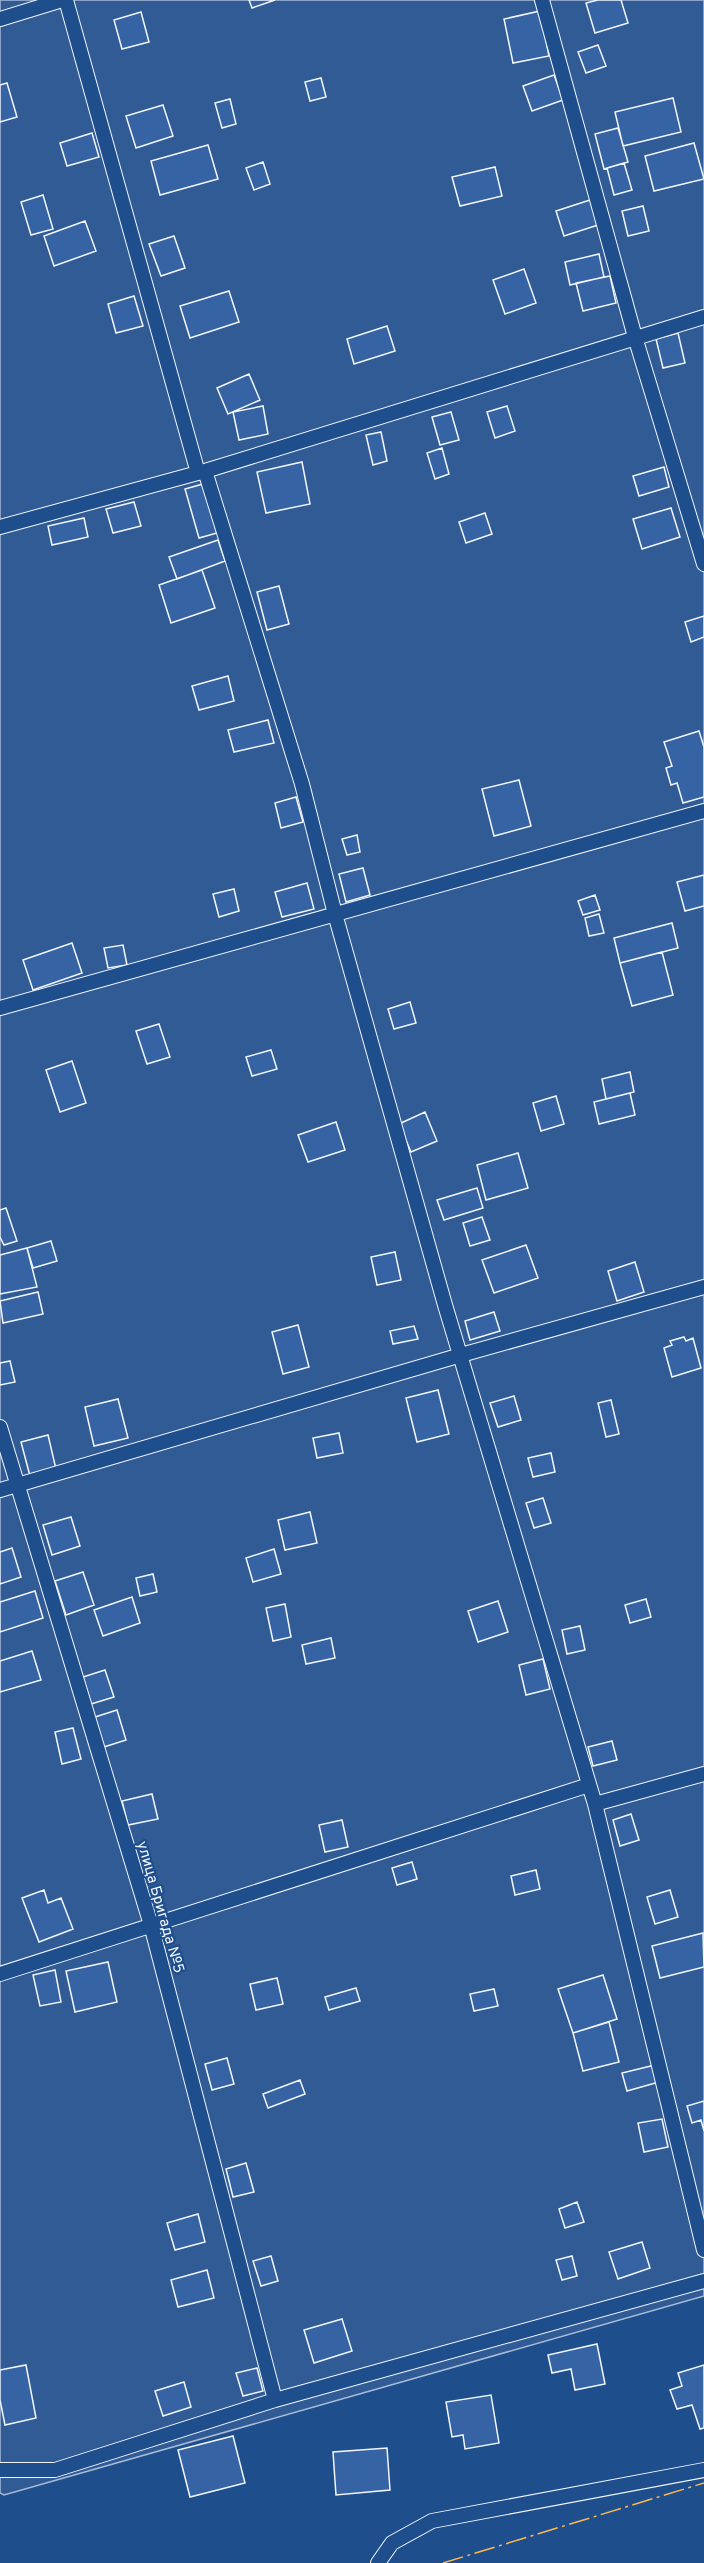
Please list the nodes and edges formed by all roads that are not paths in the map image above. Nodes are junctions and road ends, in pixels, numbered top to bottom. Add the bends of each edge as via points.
1 (64, 0) edge
2 (542, 0) edge
3 (0, 19) edge
4 (704, 317) edge
5 (635, 337) junction
6 (202, 472) junction
7 (0, 527) edge
8 (704, 564) edge
9 (704, 811) edge
10 (335, 914) junction
11 (0, 1008) edge
12 (704, 1287) edge
13 (461, 1355) junction
14 (0, 1427) edge
15 (17, 1486) junction
16 (0, 1490) edge
17 (704, 1774) edge
18 (589, 1785) junction
19 (595, 1803) junction
20 (151, 1925) junction
21 (0, 1974) edge
22 (704, 2250) edge
23 (704, 2281) edge
24 (275, 2400) junction
25 (0, 2470) edge
26 (704, 2470) edge
27 (378, 2563) edge

1 - 3 lane
1 - 6 lane
2 - 5 lane
4 - 5 lane
5 - 6 lane
5 - 8 lane
6 - 7 lane
6 - 10 lane via 302,784
9 - 10 lane
10 - 11 lane
10 - 13 lane
12 - 13 lane
13 - 15 lane
13 - 18 lane
14 - 15 lane, улица Бригада №5
15 - 16 lane
15 - 20 lane, улица Бригада №5
17 - 19 lane
18 - 19 lane
18 - 20 lane
19 - 22 lane
20 - 21 lane
20 - 24 lane, улица Бригада №5
23 - 24 lane
24 - 25 lane via 55,2470
26 - 27 lane via 432,2521 392,2543

